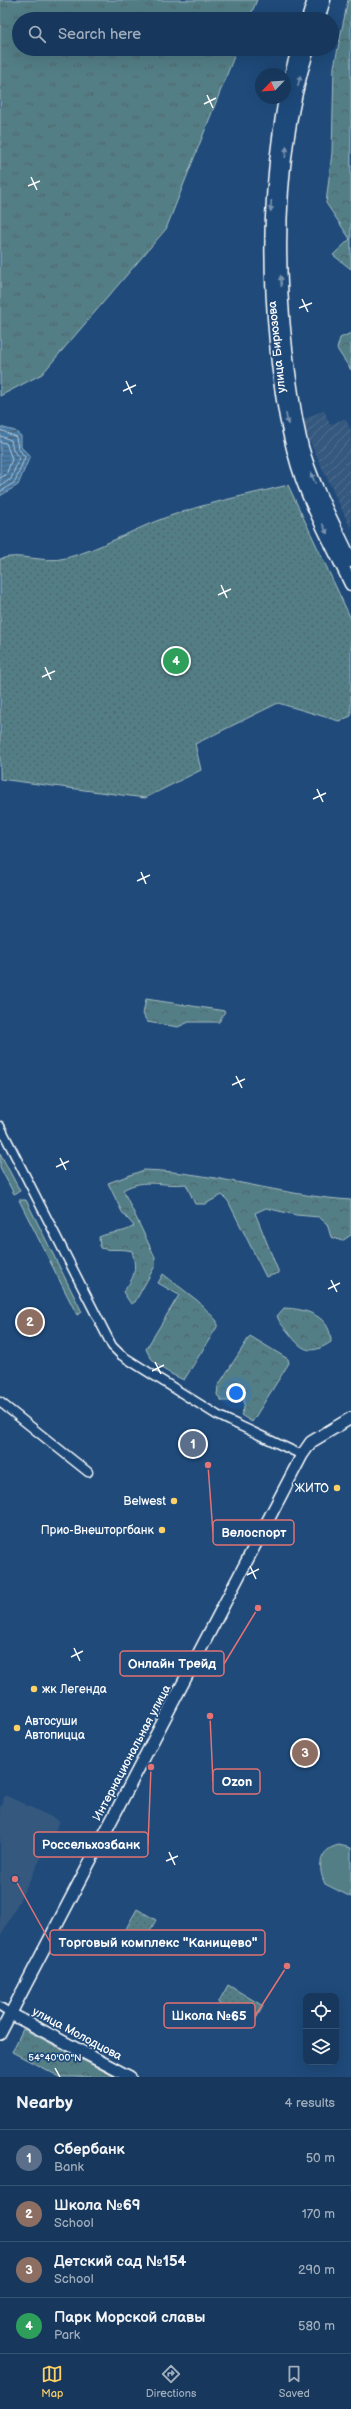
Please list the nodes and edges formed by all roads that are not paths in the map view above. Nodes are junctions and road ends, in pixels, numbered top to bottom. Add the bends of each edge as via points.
1 (314, 0) edge
2 (324, 0) edge
3 (310, 12) edge
4 (320, 12) edge
5 (296, 56) edge
6 (306, 56) edge
7 (291, 75) edge
8 (284, 104) edge
9 (351, 561) edge
10 (351, 584) edge
11 (0, 1126) edge
12 (0, 1402) edge
13 (351, 1418) edge
14 (302, 1455) junction
15 (88, 1472) dead end
16 (0, 2007) edge
17 (11, 2014) junction
18 (0, 2034) edge
19 (130, 2077) edge

1 - 3 main road
2 - 4 main road
5 - 7 main road, улица Бирюзова
9 -> 6 main road, улица Бирюзова via 310,473 297,424 290,384 281,288 279,222 284,165 291,113
8 -> 10 main road, улица Бирюзова via 275,154 270,207 270,264 280,384 289,434 303,481
11 - 14 street via 112,1346 121,1355 217,1415
12 - 15 street
13 - 14 main road, Интернациональная улица via 311,1442
14 - 17 main road, Интернациональная улица
16 - 17 street
17 - 18 main road, Интернациональная улица
17 - 19 main road, улица Молодцова

